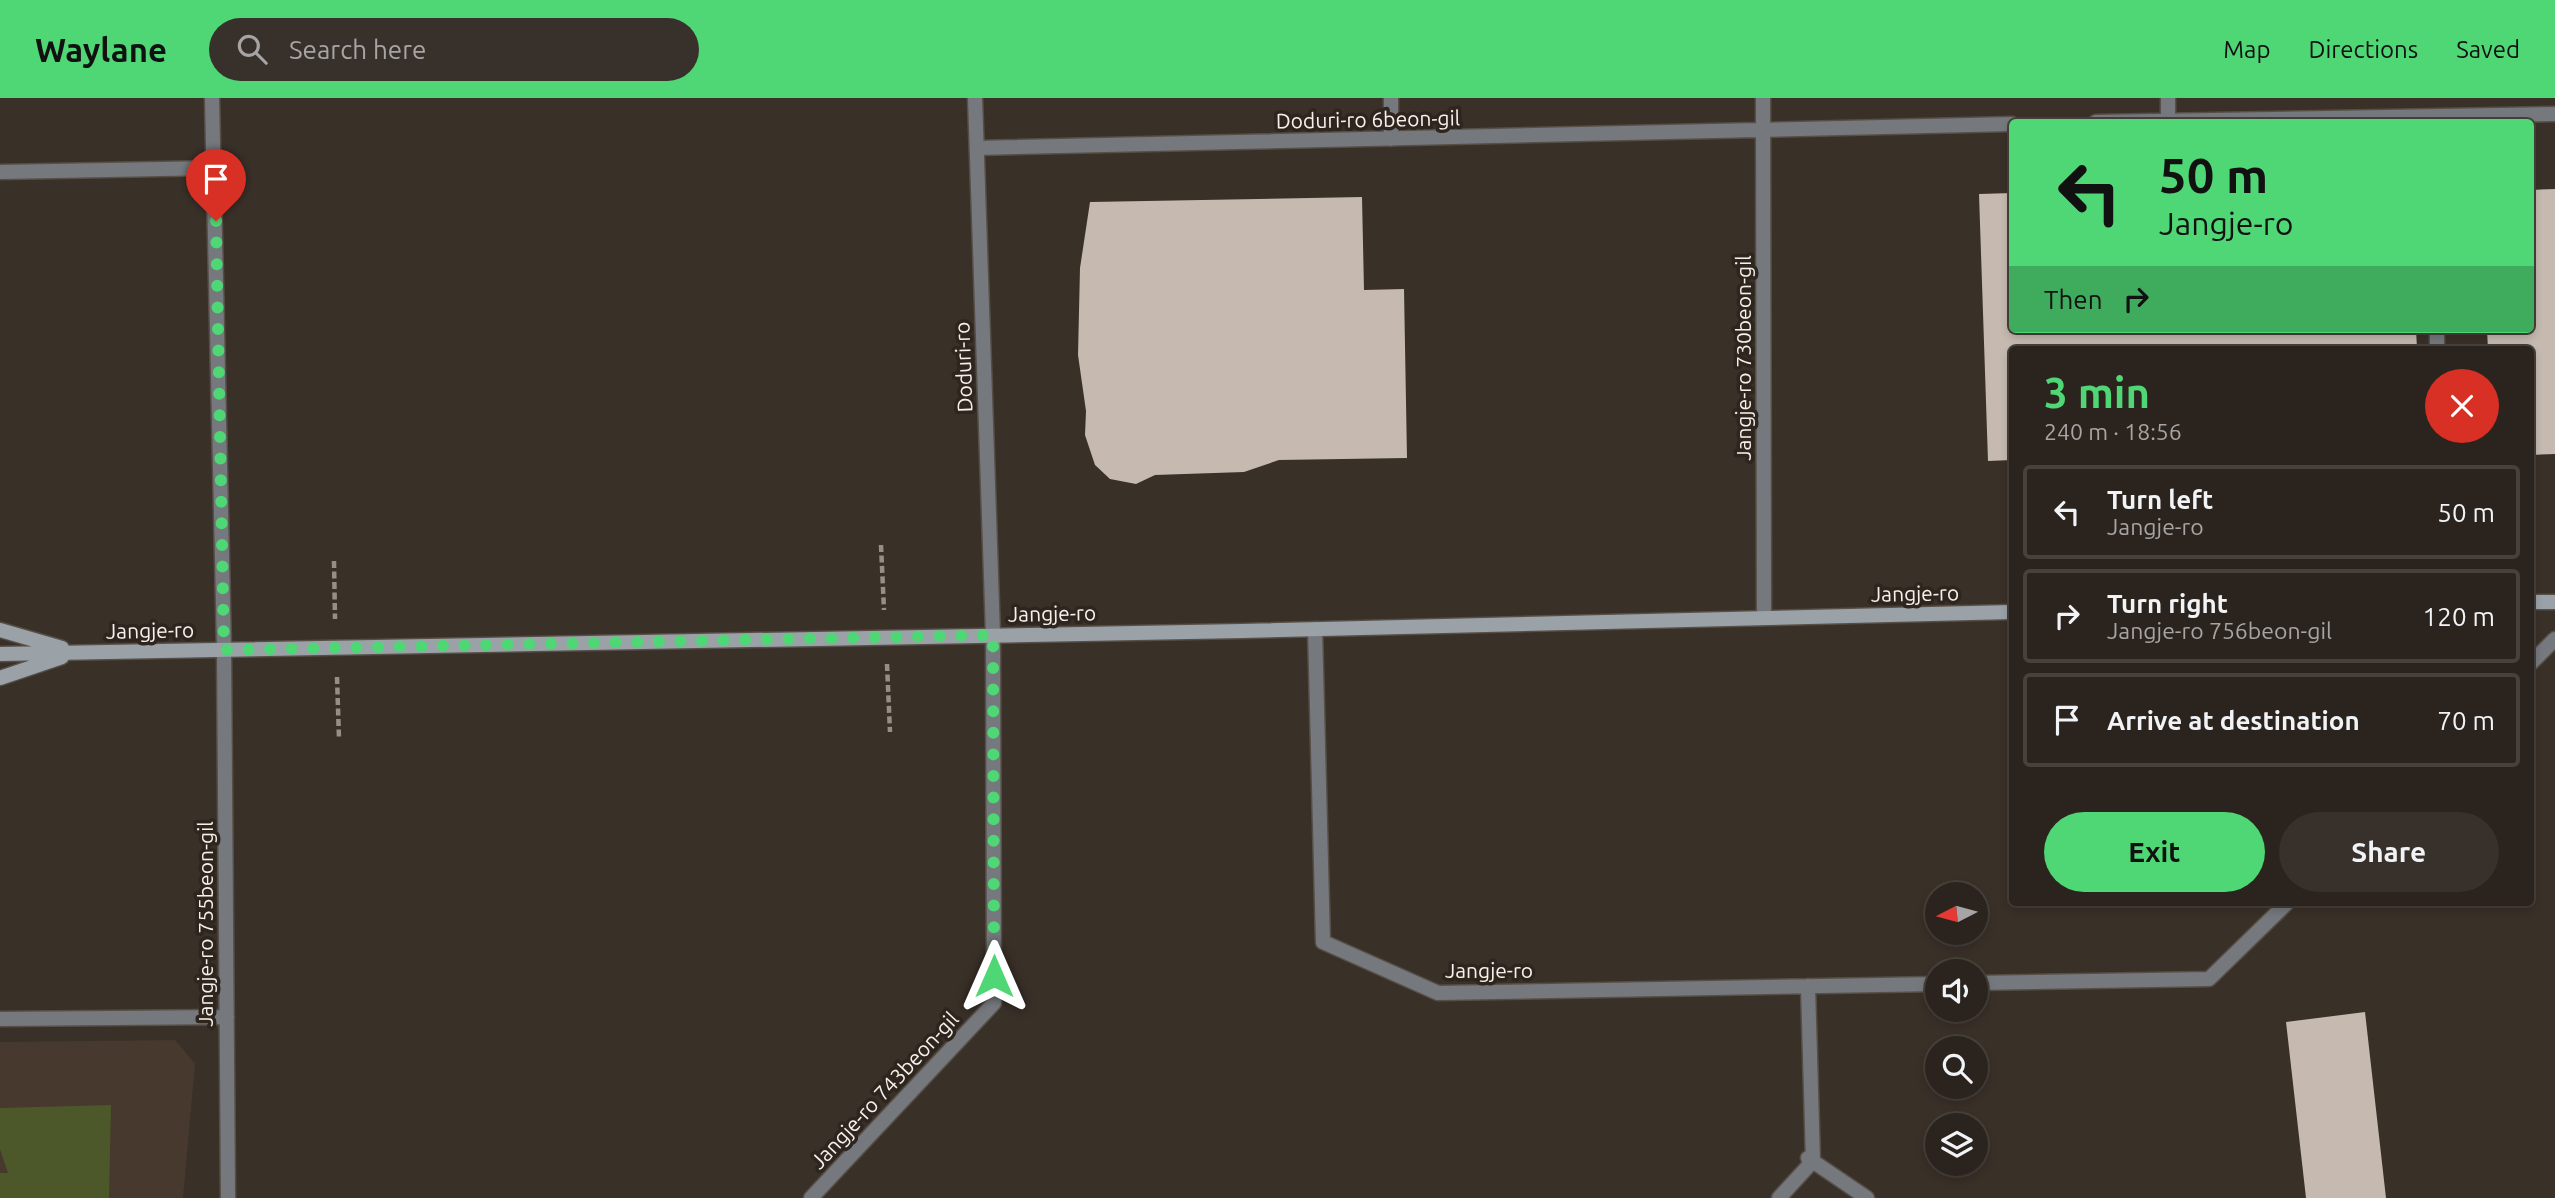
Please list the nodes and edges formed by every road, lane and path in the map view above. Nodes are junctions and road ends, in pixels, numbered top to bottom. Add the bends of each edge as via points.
1 (212, 98) edge
2 (975, 98) edge
3 (1391, 98) edge
4 (1763, 98) edge
5 (2168, 98) edge
6 (2555, 114) edge
7 (2168, 119) edge
8 (2450, 119) edge
9 (2009, 124) edge
10 (1763, 130) junction
11 (1391, 139) junction
12 (977, 148) junction
13 (215, 168) junction
14 (0, 172) edge
15 (2534, 602) edge
16 (2555, 602) edge
17 (2009, 612) edge
18 (1764, 617) junction
19 (1315, 629) junction
20 (0, 630) edge
21 (993, 635) junction
22 (2555, 639) edge
23 (224, 650) junction
24 (76, 652) junction
25 (0, 654) edge
26 (2534, 660) edge
27 (0, 678) edge
28 (2284, 906) edge
29 (1925, 984) edge
30 (1988, 984) edge
31 (1808, 986) junction
32 (226, 1017) junction
33 (0, 1019) edge
34 (1811, 1160) junction
35 (228, 1198) edge
36 (811, 1198) edge
37 (1779, 1198) edge
38 (1867, 1198) edge

1 - 13 street, Jangje-ro 755beon-gil
2 - 12 street, Doduri-ro
3 - 11 street
4 - 10 street, Jangje-ro 730beon-gil
5 - 7 street
6 - 8 street
9 - 10 street, Doduri-ro 6beon-gil
10 - 11 street, Doduri-ro 6beon-gil
10 - 18 street, Jangje-ro 730beon-gil
11 - 12 street, Doduri-ro 6beon-gil
12 - 21 street, Doduri-ro
13 - 14 street
13 - 23 street, Jangje-ro 755beon-gil
15 - 16 main road
17 - 18 main road, Jangje-ro
18 - 19 main road, Jangje-ro
19 - 21 main road, Jangje-ro
19 - 31 street, Jangje-ro via 1323,942 1438,993
20 - 24 main road, Jangje-ro
21 - 23 main road, Jangje-ro
21 - 36 street, Jangje-ro 743beon-gil via 994,1003
22 - 26 street
23 - 24 main road, Jangje-ro
23 - 32 street, Jangje-ro 755beon-gil
24 - 25 main road, Jangje-ro
24 - 27 main road, Jangje-ro
28 - 30 street via 2209,979
29 - 31 street, Jangje-ro
31 - 34 street
32 - 33 street
32 - 35 street, Jangje-ro 755beon-gil
34 - 37 street
34 - 38 street

